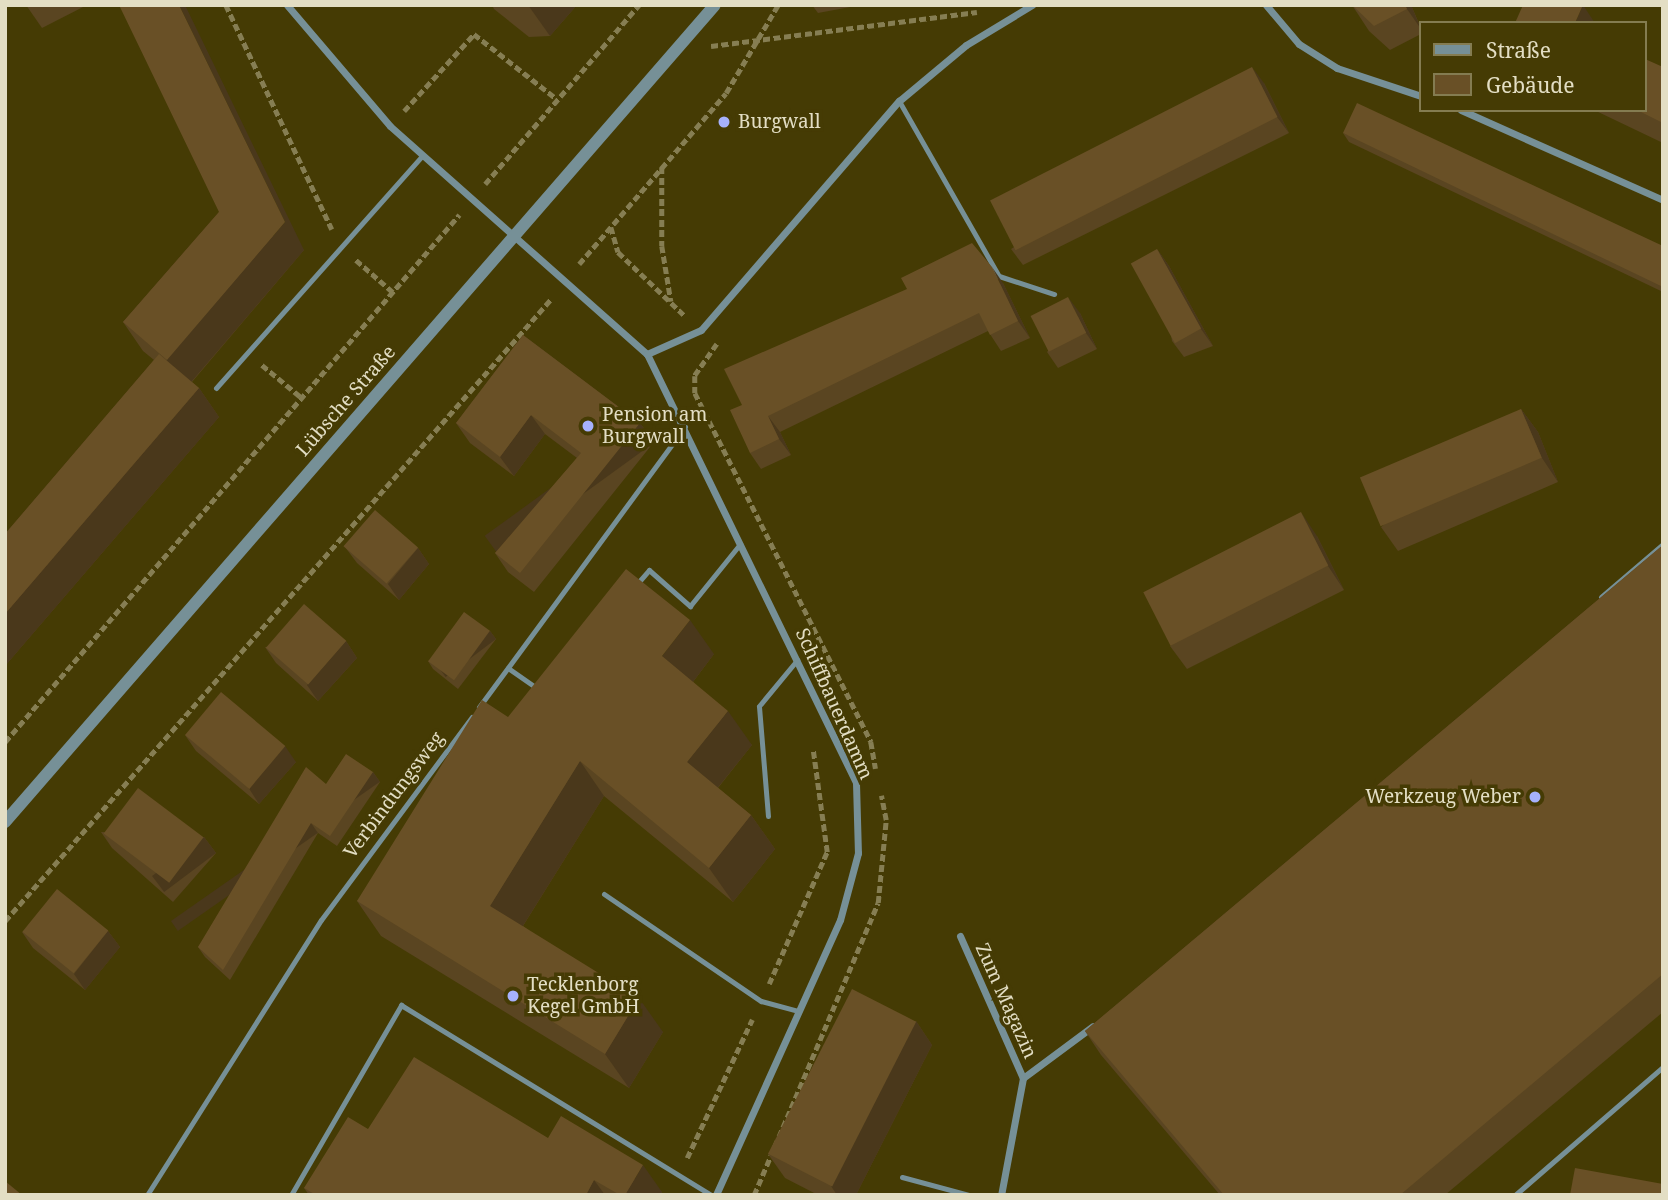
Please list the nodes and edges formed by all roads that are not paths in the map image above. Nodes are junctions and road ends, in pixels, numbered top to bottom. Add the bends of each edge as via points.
1 (286, 5) edge
2 (715, 5) edge
3 (1032, 5) edge
4 (1266, 5) edge
5 (1420, 96) edge
6 (899, 101) junction
7 (1465, 112) edge
8 (422, 156) junction
9 (1663, 200) edge
10 (516, 235) junction
11 (1054, 294) dead end
12 (647, 354) junction
13 (216, 388) dead end
14 (685, 427) junction
15 (742, 542) junction
16 (1663, 544) edge
17 (632, 590) edge
18 (1590, 607) edge
19 (797, 660) junction
20 (508, 668) junction
21 (554, 684) edge
22 (768, 816) dead end
23 (5, 822) edge
24 (604, 894) dead end
25 (960, 936) dead end
26 (799, 1011) junction
27 (1098, 1023) edge
28 (1663, 1067) edge
29 (1023, 1078) junction
30 (902, 1177) dead end
31 (146, 1195) edge
32 (291, 1195) edge
33 (711, 1195) edge
34 (716, 1195) edge
35 (969, 1195) edge
36 (1001, 1195) edge
37 (1515, 1195) edge

1 - 8 street via 390,127
2 - 10 street, Lübsche Straße
3 - 6 street via 966,45
4 - 5 street via 1299,44 1337,68
6 - 11 lane via 999,276
6 - 12 street via 701,330
7 - 9 street
8 - 10 street
8 - 13 lane
10 - 12 street
10 - 23 street, Lübsche Straße
12 - 14 street, Schiffbauerdamm
14 - 15 street, Schiffbauerdamm
14 - 20 lane, Verbindungsweg
15 - 17 lane via 690,606 649,570
15 - 19 street, Schiffbauerdamm
16 - 18 lane
19 - 22 lane via 759,706
19 - 26 street, Schiffbauerdamm via 856,783 859,853 840,920
20 - 21 lane via 545,694
20 - 31 lane, Verbindungsweg via 321,920
24 - 26 lane via 761,1001
25 - 29 street, Zum Magazin
26 - 34 street, Schiffbauerdamm
27 - 29 street, Zum Magazin
28 - 37 lane
29 - 36 street, Zum Magazin
30 - 35 lane
32 - 33 lane via 401,1005

